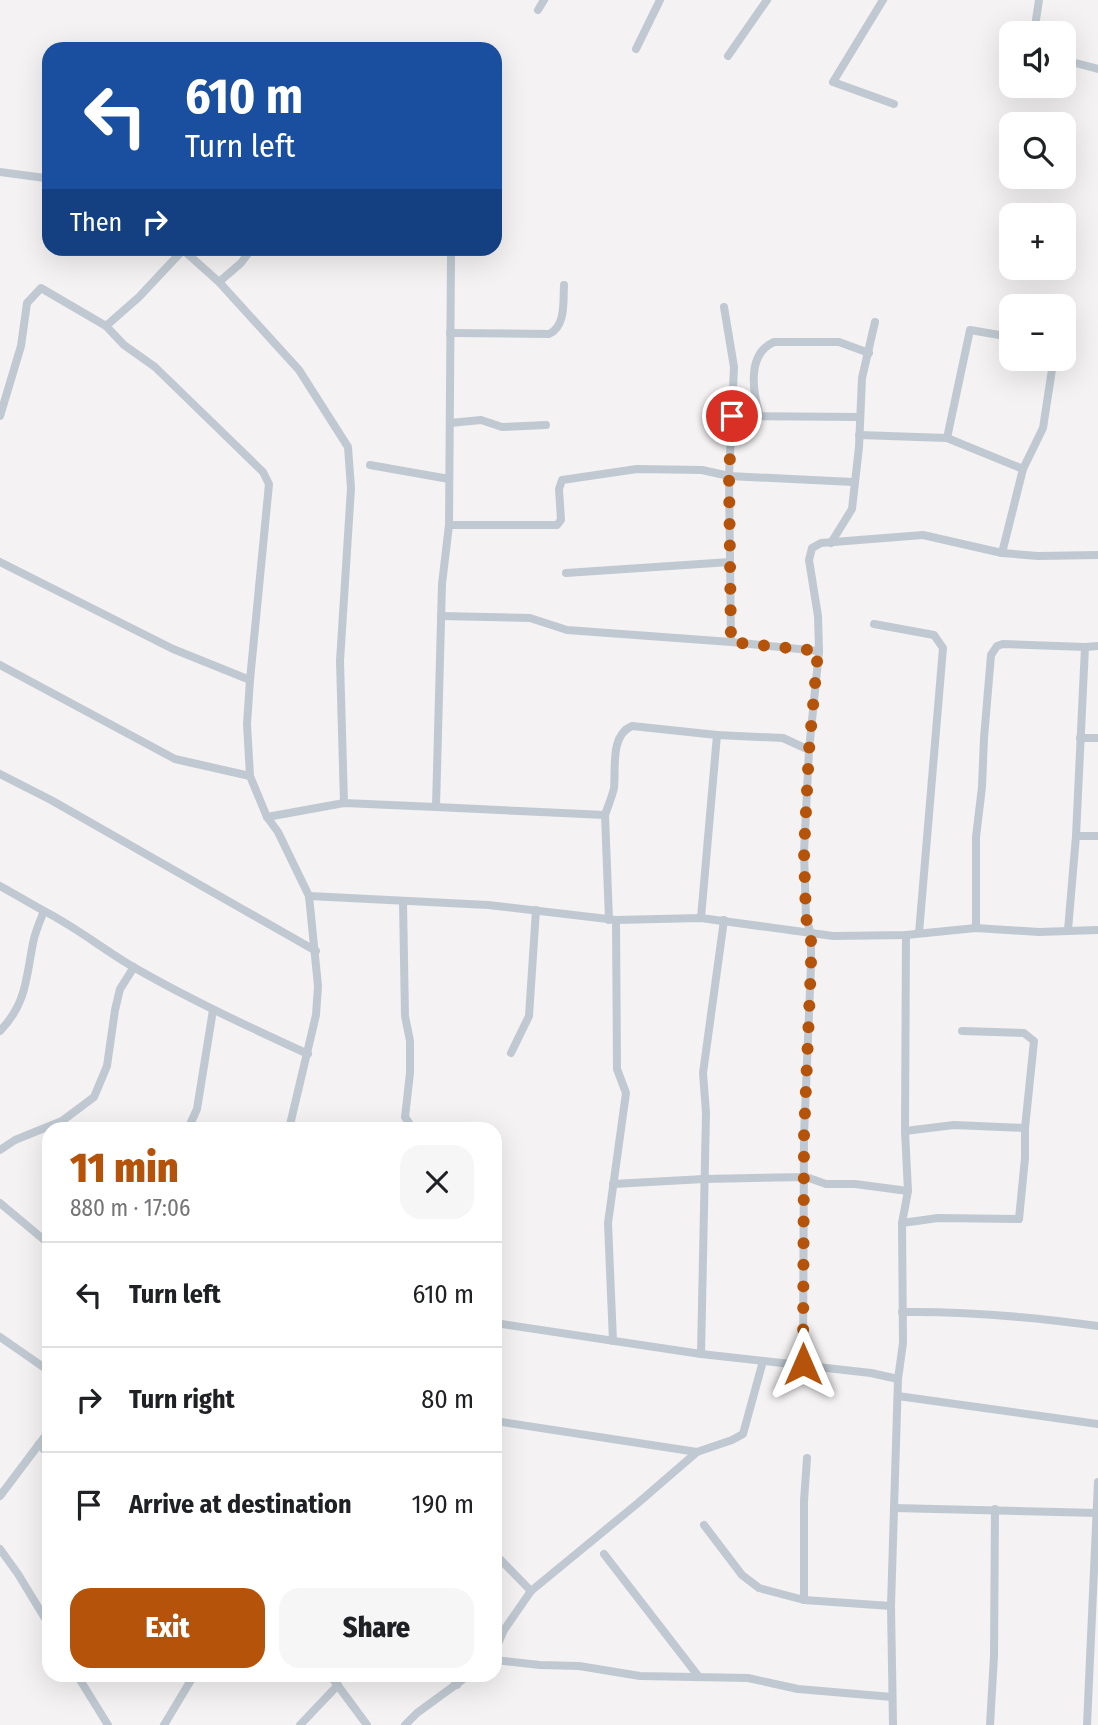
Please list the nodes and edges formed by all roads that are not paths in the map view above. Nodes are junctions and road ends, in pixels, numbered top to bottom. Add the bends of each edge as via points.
1 (544, 0) edge
2 (660, 0) edge
3 (767, 0) edge
4 (883, 0) edge
5 (1039, 0) edge
6 (538, 9) dead end
7 (1036, 21) edge
8 (636, 49) dead end
9 (728, 55) dead end
10 (1076, 63) edge
11 (1098, 69) edge
12 (894, 104) dead end
13 (0, 172) edge
14 (42, 178) edge
15 (176, 256) edge
16 (190, 256) edge
17 (246, 256) edge
18 (451, 256) dead end
19 (219, 282) junction
20 (564, 285) dead end
21 (724, 307) dead end
22 (875, 322) dead end
23 (106, 326) junction
24 (450, 333) junction
25 (999, 335) edge
26 (869, 353) junction
27 (1052, 371) edge
28 (3, 400) edge
29 (0, 416) edge
30 (732, 416) junction
31 (760, 416) junction
32 (860, 417) junction
33 (450, 423) junction
34 (546, 425) dead end
35 (859, 435) junction
36 (947, 438) junction
37 (370, 465) dead end
38 (1023, 469) junction
39 (729, 476) junction
40 (449, 479) junction
41 (853, 482) junction
42 (449, 525) junction
43 (831, 542) junction
44 (1002, 553) junction
45 (1098, 555) edge
46 (0, 562) edge
47 (730, 562) junction
48 (566, 573) dead end
49 (441, 616) junction
50 (874, 624) dead end
51 (731, 642) junction
52 (1098, 646) edge
53 (1085, 647) junction
54 (818, 651) junction
55 (2, 666) edge
56 (0, 676) edge
57 (250, 680) junction
58 (717, 735) junction
59 (1098, 737) edge
60 (1080, 738) junction
61 (809, 750) junction
62 (0, 774) edge
63 (250, 776) junction
64 (344, 803) junction
65 (436, 807) junction
66 (605, 815) junction
67 (267, 817) junction
68 (1076, 836) junction
69 (1098, 836) edge
70 (0, 886) edge
71 (309, 896) junction
72 (403, 902) junction
73 (536, 910) junction
74 (44, 911) junction
75 (701, 918) junction
76 (613, 920) junction
77 (724, 920) junction
78 (976, 928) junction
79 (1068, 930) junction
80 (1098, 930) edge
81 (919, 933) junction
82 (811, 934) junction
83 (906, 935) junction
84 (316, 951) junction
85 (134, 967) junction
86 (213, 1010) junction
87 (0, 1031) edge
88 (962, 1031) dead end
89 (511, 1053) dead end
90 (308, 1054) junction
91 (60, 1122) edge
92 (191, 1122) edge
93 (291, 1122) edge
94 (408, 1122) edge
95 (1025, 1128) junction
96 (42, 1129) edge
97 (905, 1131) junction
98 (0, 1150) edge
99 (806, 1177) junction
100 (704, 1179) junction
101 (612, 1184) junction
102 (908, 1191) junction
103 (0, 1203) edge
104 (902, 1223) junction
105 (42, 1237) edge
106 (902, 1312) junction
107 (502, 1324) edge
108 (1098, 1326) edge
109 (0, 1337) edge
110 (612, 1341) junction
111 (701, 1354) junction
112 (763, 1361) junction
113 (803, 1364) junction
114 (42, 1366) edge
115 (898, 1379) junction
116 (898, 1396) junction
117 (502, 1422) edge
118 (1098, 1424) edge
119 (42, 1440) edge
120 (39, 1444) junction
121 (42, 1447) edge
122 (697, 1451) junction
123 (807, 1458) dead end
124 (1098, 1482) edge
125 (0, 1496) edge
126 (894, 1508) junction
127 (995, 1510) junction
128 (1098, 1513) edge
129 (704, 1525) dead end
130 (0, 1549) edge
131 (604, 1554) dead end
132 (502, 1561) edge
133 (531, 1591) junction
134 (804, 1600) junction
135 (891, 1606) junction
136 (42, 1614) edge
137 (502, 1635) edge
138 (502, 1661) edge
139 (699, 1677) junction
140 (81, 1682) edge
141 (190, 1682) edge
142 (336, 1682) edge
143 (456, 1682) edge
144 (461, 1682) edge
145 (338, 1685) junction
146 (457, 1685) junction
147 (892, 1697) junction
148 (108, 1725) edge
149 (164, 1725) edge
150 (300, 1725) edge
151 (367, 1725) edge
152 (405, 1725) edge
153 (893, 1725) edge
154 (990, 1725) edge
155 (1087, 1725) edge

1 - 6 street
2 - 8 street
3 - 9 street
4 - 12 street via 833,82
5 - 7 street
10 - 11 street
13 - 14 street
15 - 23 street
16 - 19 street
17 - 19 street
18 - 24 street
19 - 64 street via 299,370 348,447 351,488 340,661
20 - 24 street via 560,325 549,334
21 - 30 street via 734,367
22 - 26 street
23 - 28 street via 41,288 27,303 20,346
23 - 57 street via 263,472 269,484
24 - 33 street
25 - 36 street via 970,330
26 - 31 street via 839,342 774,342 766,346 753,376
26 - 32 street
27 - 38 street via 1043,428
28 - 29 street
30 - 31 street
30 - 39 street
31 - 32 street
32 - 35 street
33 - 34 street via 481,420 502,427
33 - 40 street
35 - 36 street
35 - 41 street
36 - 38 street
37 - 40 street
38 - 44 street
39 - 41 street
39 - 42 street via 702,470 637,469 562,480 557,525
39 - 47 street
40 - 42 street
41 - 43 street via 852,509
42 - 49 street
43 - 44 street via 923,536
43 - 54 street via 813,548 809,560 818,615
44 - 45 street
46 - 57 street via 173,649
47 - 48 street
47 - 51 street
49 - 51 street via 530,618 567,630
49 - 65 street
50 - 81 street via 927,632 943,648
51 - 54 street
52 - 53 street
53 - 60 street
53 - 78 street via 1003,644 991,655 976,837
54 - 61 street
55 - 56 street
55 - 63 street via 176,760
57 - 63 street
58 - 61 street via 783,738
58 - 66 street via 650,726 624,729 617,740 613,791
58 - 75 street
59 - 60 street
60 - 68 street
61 - 82 street via 804,852 806,918
62 - 84 street
63 - 67 street
64 - 65 street
64 - 67 street
65 - 66 street
66 - 76 street
67 - 71 street
68 - 69 street
68 - 79 street
70 - 74 street
71 - 72 street
71 - 84 street
72 - 73 street
72 - 94 street via 405,1016 410,1041
73 - 76 street
73 - 89 street via 529,1016
74 - 85 street
74 - 87 street via 33,942 26,990
75 - 76 street
75 - 77 street
76 - 101 street via 617,1069 626,1093
77 - 82 street
77 - 100 street via 703,1073
78 - 79 street
78 - 81 street
79 - 80 street
81 - 83 street
82 - 83 street
82 - 99 street
83 - 97 street
84 - 90 street via 316,1015
85 - 86 street
85 - 91 street via 120,989 107,1066 93,1097
86 - 90 street
86 - 92 street
88 - 95 street via 1024,1033 1034,1041
90 - 93 street
95 - 97 street via 954,1125
95 - 104 street via 1019,1219 938,1218
96 - 98 street
97 - 102 street
99 - 100 street
99 - 102 street via 826,1184
99 - 113 street
100 - 101 street
100 - 111 street
101 - 110 street via 608,1223
102 - 104 street
103 - 105 street
104 - 106 street
106 - 108 street via 1009,1314
106 - 115 street
107 - 110 street
109 - 114 street
110 - 111 street
111 - 112 street
112 - 113 street
112 - 122 street via 743,1434
113 - 115 street
115 - 116 street
116 - 118 street
116 - 126 street
117 - 122 street
119 - 120 street
120 - 121 street
120 - 125 street
122 - 133 street
123 - 134 street
124 - 128 street
126 - 127 street
126 - 135 street
127 - 128 street
127 - 154 street
128 - 155 street
129 - 134 street via 753,1584
130 - 136 street
131 - 139 street
132 - 133 street
133 - 137 street
134 - 135 street
135 - 147 street
138 - 139 street via 640,1676
139 - 147 street via 748,1678 798,1689
140 - 148 street
141 - 149 street
142 - 145 street
143 - 146 street
144 - 146 street
145 - 150 street
145 - 151 street
146 - 152 street
147 - 153 street

